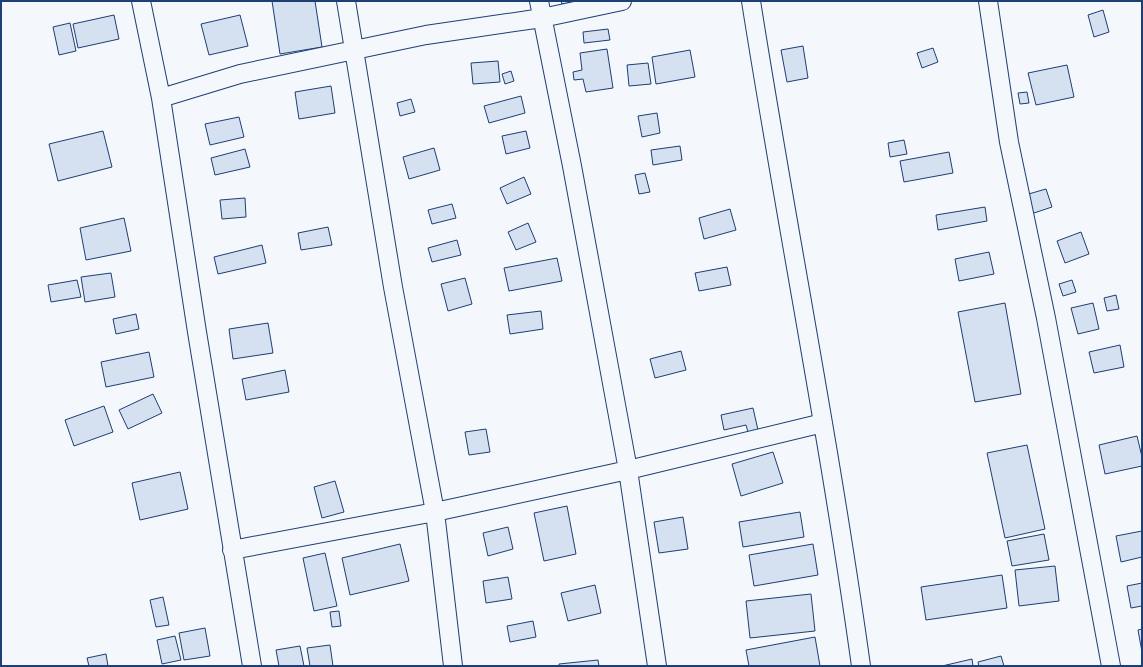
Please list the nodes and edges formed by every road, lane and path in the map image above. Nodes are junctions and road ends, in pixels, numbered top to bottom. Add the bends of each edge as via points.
1 (141, 1) edge
2 (346, 1) edge
3 (622, 1) edge
4 (751, 1) edge
5 (988, 1) edge
6 (540, 10) edge
7 (353, 51) junction
8 (161, 98) junction
9 (823, 423) junction
10 (628, 470) junction
11 (434, 512) junction
12 (232, 550) junction
13 (252, 666) edge
14 (454, 666) edge
15 (657, 666) edge
16 (861, 666) edge
17 (1111, 666) edge

1 - 8 street
2 - 7 street
3 - 6 street
4 - 9 street
5 - 17 street via 1009,142 1046,318
6 - 7 street
6 - 10 street via 572,166
7 - 8 street via 240,74
7 - 11 street
8 - 12 street
9 - 10 street
9 - 16 street
10 - 11 street
10 - 15 street
11 - 12 street
11 - 14 street
12 - 13 street

